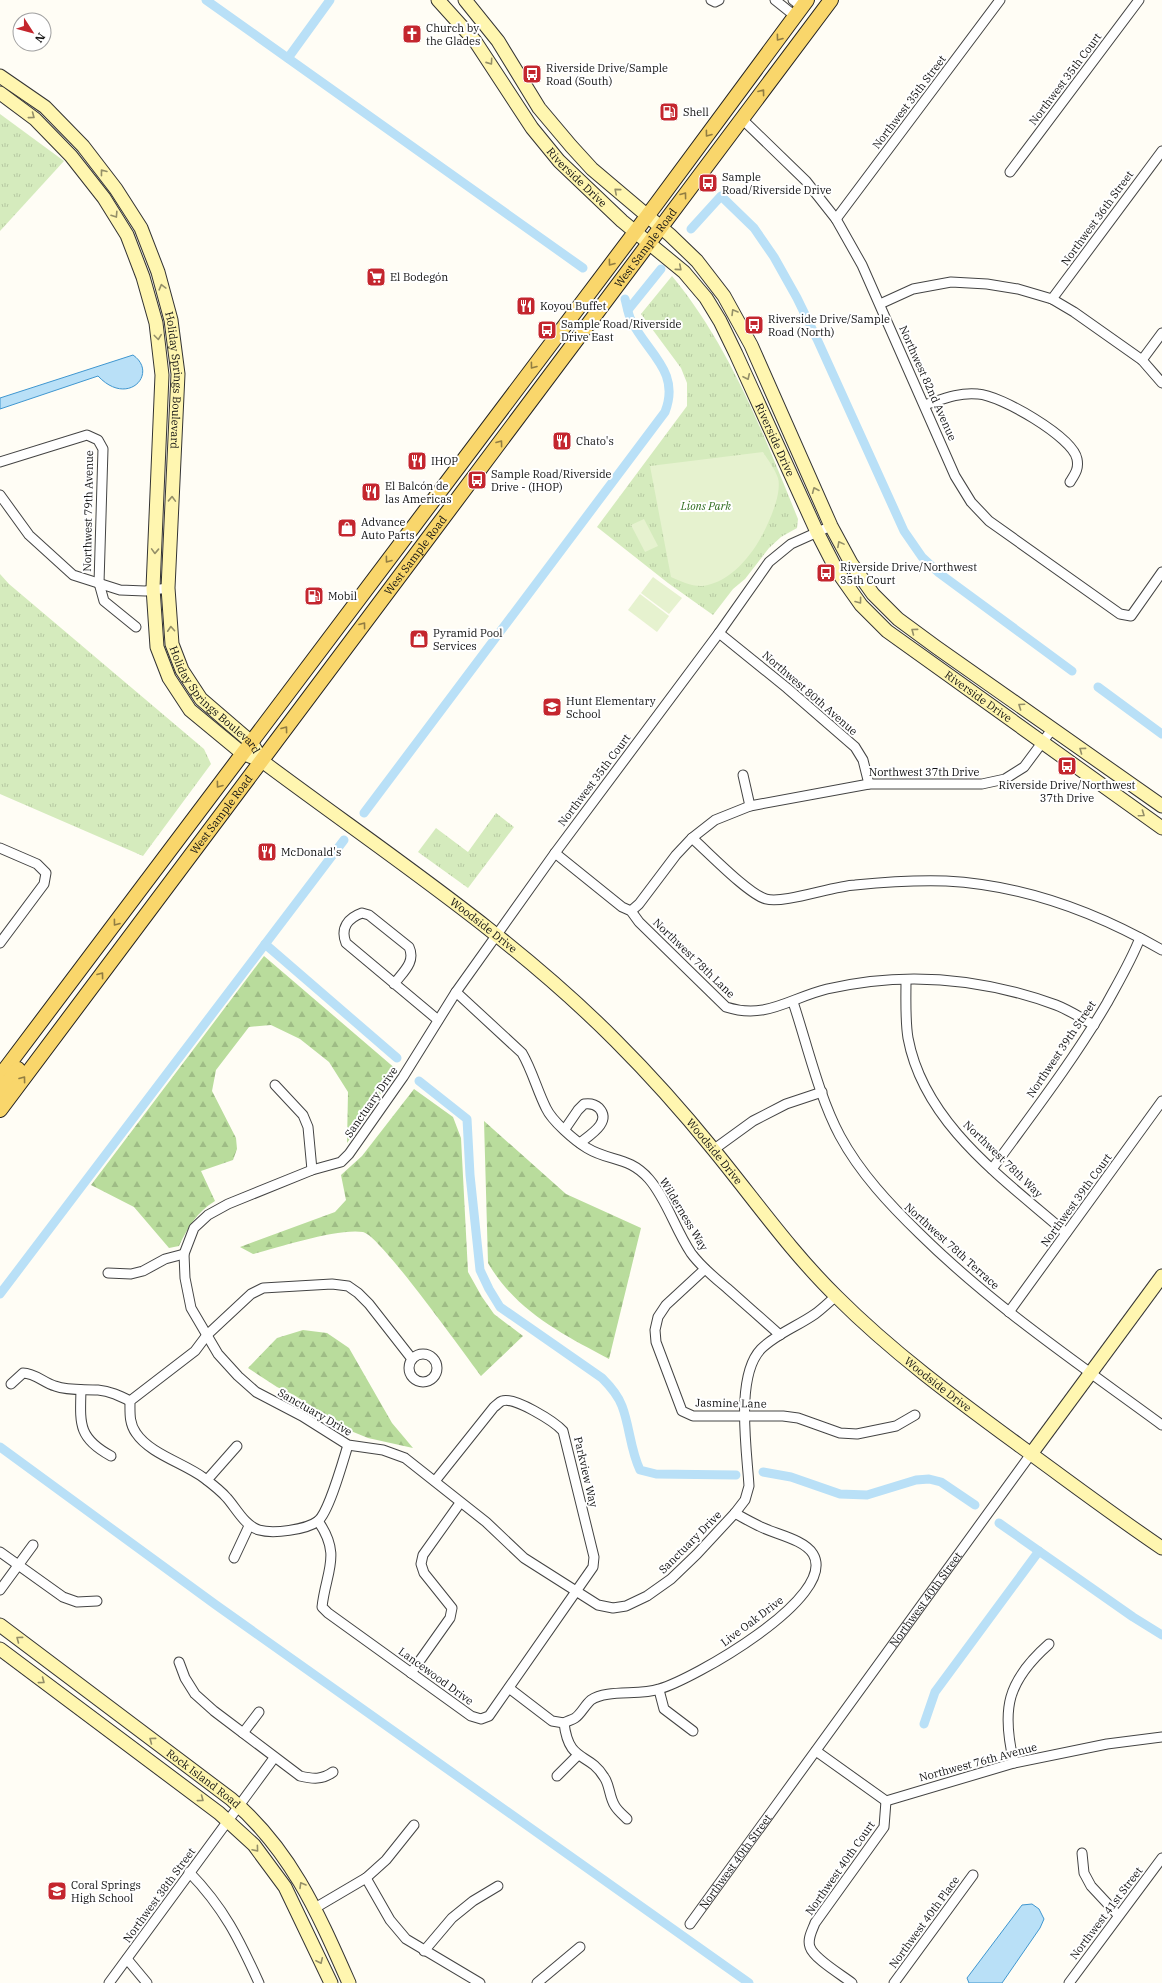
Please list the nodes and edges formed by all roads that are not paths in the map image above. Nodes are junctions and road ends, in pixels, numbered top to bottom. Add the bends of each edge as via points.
1 (438, 0) edge
2 (465, 0) edge
3 (711, 0) edge
4 (720, 0) edge
5 (775, 0) edge
6 (831, 0) edge
7 (1000, 0) edge
8 (1139, 0) edge
9 (799, 6) edge
10 (0, 76) edge
11 (0, 94) edge
12 (742, 119) junction
13 (1162, 151) edge
14 (1010, 172) dead end
15 (646, 217) junction
16 (836, 219) junction
17 (660, 227) junction
18 (635, 232) junction
19 (649, 242) junction
20 (1052, 299) junction
21 (880, 304) junction
22 (1162, 333) edge
23 (1142, 360) junction
24 (178, 374) junction
25 (162, 375) junction
26 (1162, 383) edge
27 (509, 398) junction
28 (924, 405) junction
29 (473, 446) junction
30 (0, 462) edge
31 (485, 463) junction
32 (158, 480) junction
33 (173, 480) junction
34 (1070, 482) dead end
35 (0, 495) edge
36 (831, 526) junction
37 (434, 530) junction
38 (817, 532) junction
39 (1161, 577) edge
40 (99, 583) junction
41 (168, 588) junction
42 (153, 590) junction
43 (136, 627) dead end
44 (719, 633) junction
45 (1052, 728) junction
46 (251, 742) junction
47 (1042, 743) junction
48 (242, 753) junction
49 (262, 760) junction
50 (743, 776) dead end
51 (868, 784) junction
52 (750, 806) junction
53 (1162, 806) edge
54 (1162, 828) edge
55 (692, 838) junction
56 (0, 848) edge
57 (555, 853) junction
58 (153, 874) junction
59 (631, 910) junction
60 (132, 935) junction
61 (496, 936) junction
62 (1140, 938) junction
63 (0, 943) edge
64 (1162, 950) edge
65 (906, 980) junction
66 (394, 984) junction
67 (456, 992) junction
68 (793, 1002) junction
69 (438, 1020) junction
70 (40, 1025) junction
71 (1094, 1025) junction
72 (0, 1076) edge
73 (275, 1085) dead end
74 (0, 1092) edge
75 (822, 1092) junction
76 (1162, 1102) edge
77 (0, 1110) edge
78 (564, 1129) junction
79 (580, 1143) junction
80 (713, 1150) junction
81 (992, 1169) junction
82 (312, 1170) junction
83 (1066, 1233) junction
84 (184, 1254) junction
85 (705, 1269) junction
86 (108, 1273) dead end
87 (1162, 1276) edge
88 (836, 1296) junction
89 (1009, 1312) junction
90 (207, 1335) junction
91 (780, 1335) junction
92 (412, 1359) dead end
93 (1092, 1373) junction
94 (11, 1384) dead end
95 (81, 1390) junction
96 (130, 1401) junction
97 (745, 1415) junction
98 (915, 1415) dead end
99 (1162, 1425) edge
100 (348, 1445) junction
101 (237, 1446) dead end
102 (1031, 1454) junction
103 (110, 1456) dead end
104 (207, 1480) junction
105 (435, 1481) junction
106 (460, 1503) junction
107 (736, 1513) junction
108 (318, 1521) junction
109 (249, 1526) junction
110 (33, 1545) dead end
111 (1162, 1548) edge
112 (0, 1552) edge
113 (234, 1558) dead end
114 (18, 1566) junction
115 (0, 1590) edge
116 (577, 1591) junction
117 (97, 1601) dead end
118 (0, 1625) edge
119 (1049, 1644) dead end
120 (0, 1649) edge
121 (37, 1653) junction
122 (179, 1662) dead end
123 (26, 1669) junction
124 (411, 1673) junction
125 (509, 1688) junction
126 (659, 1690) junction
127 (259, 1712) dead end
128 (564, 1723) junction
129 (693, 1731) dead end
130 (243, 1733) junction
131 (1162, 1737) edge
132 (816, 1752) junction
133 (578, 1755) junction
134 (274, 1758) junction
135 (1014, 1763) junction
136 (333, 1772) dead end
137 (557, 1776) dead end
138 (886, 1801) junction
139 (239, 1806) junction
140 (627, 1819) dead end
141 (229, 1821) junction
142 (414, 1825) dead end
143 (1082, 1853) dead end
144 (1162, 1858) edge
145 (189, 1872) junction
146 (973, 1875) dead end
147 (366, 1878) junction
148 (498, 1886) dead end
149 (315, 1908) junction
150 (1118, 1915) junction
151 (690, 1924) dead end
152 (580, 1947) dead end
153 (424, 1951) junction
154 (127, 1959) junction
155 (109, 1983) edge
156 (147, 1983) edge
157 (259, 1983) edge
158 (331, 1983) edge
159 (349, 1983) edge
160 (480, 1983) edge
161 (537, 1983) edge
162 (852, 1983) edge
163 (894, 1983) edge
164 (1069, 1983) edge

1 -> 18 street, Riverside Drive via 475,40 532,128 559,161
15 -> 2 street, Riverside Drive via 592,169 538,108 498,41
3 - 4 street
5 - 9 street
12 -> 6 main road, West Sample Road
7 - 16 street, Northwest 35th Street
8 - 14 street, Northwest 35th Court
9 -> 15 main road, West Sample Road
24 -> 10 street, Holiday Springs Boulevard via 171,320 158,272 141,228 116,189 83,146 45,107
11 -> 25 street, Holiday Springs Boulevard via 35,119 71,156 104,198 127,235 143,277 156,323
12 - 16 street, Northwest 82nd Avenue via 806,181
17 -> 12 main road, West Sample Road
13 - 20 street, Northwest 36th Street
15 - 17 street, Riverside Drive
15 - 18 main road, West Sample Road
16 - 21 street, Northwest 82nd Avenue
17 - 19 main road, West Sample Road
36 -> 17 street, Riverside Drive via 736,314 696,261
18 - 19 street, Riverside Drive
18 -> 27 main road, West Sample Road
31 -> 19 main road, West Sample Road
19 -> 38 street, Riverside Drive via 684,272 706,298 720,321
20 - 21 street via 1018,288 951,282 913,289
20 - 23 street
21 - 28 street, Northwest 82nd Avenue
22 - 23 street
23 - 26 street
24 - 25 street
24 - 33 street, Holiday Springs Boulevard
25 - 32 street, Holiday Springs Boulevard
27 - 29 main road, West Sample Road
27 - 31 main road via 508,413 484,446
28 - 34 street via 957,394 979,394 999,398 1018,408 1073,450 1078,470
28 - 39 street, Northwest 82nd Avenue via 955,476 971,502 989,521 1120,614 1131,616
29 - 37 main road via 473,463 438,513
29 -> 46 main road, West Sample Road
30 - 40 street, Northwest 79th Avenue via 87,435 98,440 103,449
31 - 37 main road, West Sample Road
32 - 33 street
32 -> 42 street, Holiday Springs Boulevard
41 -> 33 street, Holiday Springs Boulevard
35 - 40 street via 29,535 73,575
36 - 38 street, Northwest 35th Court
45 -> 36 street, Riverside Drive via 898,619 866,584
49 -> 37 main road, West Sample Road
38 - 44 street, Northwest 35th Court via 791,544 769,562
38 -> 47 street, Riverside Drive via 838,571 861,605 887,631
40 - 42 street via 120,590
40 - 43 street, Northwest 79th Avenue via 104,601
41 - 42 street
46 -> 41 street, Holiday Springs Boulevard via 201,699 182,670 172,644
42 - 48 street, Holiday Springs Boulevard via 157,647 169,678 190,710
44 - 51 street, Northwest 80th Avenue via 855,748 863,760
44 - 57 street, Northwest 35th Court
45 - 47 street, Northwest 37th Drive
53 -> 45 street, Riverside Drive
46 - 48 main road, West Sample Road
46 - 49 street, Holiday Springs Boulevard
47 - 51 street, Northwest 37th Drive via 1024,766 1005,779 982,784
47 -> 54 street, Riverside Drive
48 - 49 street, Holiday Springs Boulevard
48 -> 58 main road, West Sample Road
49 - 60 main road, West Sample Road
49 - 61 street, Woodside Drive
50 - 52 street
51 - 52 street, Northwest 37th Drive
52 - 55 street, Northwest 37th Drive via 715,820
55 - 59 street, Northwest 37th Drive via 639,904
55 - 62 street via 752,892 767,899 781,900 851,885 906,880 947,881 999,888 1053,900 1095,916
56 - 63 street via 37,864 46,873 44,884
57 - 59 street, Northwest 78th Lane via 622,907
57 - 61 street, Northwest 35th Court
58 - 60 main road via 153,887 132,916
58 -> 70 main road, West Sample Road
59 - 68 street, Northwest 78th Lane via 639,922 726,1007 740,1012 757,1012
77 -> 60 main road, West Sample Road
61 - 67 street, Sanctuary Drive
61 - 80 street, Woodside Drive via 558,987 616,1040
62 - 64 street
62 - 71 street, Northwest 39th Street via 1132,960
65 - 68 street, Northwest 78th Lane via 868,982 826,990
65 - 71 street, Northwest 78th Lane via 938,979 984,985 1057,1006
65 - 81 street, Northwest 78th Way via 908,1038 924,1086 940,1113 966,1144
66 - 66 street via 346,943 343,934 345,927 354,916 362,912 369,915 409,947 412,954 410,962
66 - 69 street
67 - 69 street, Sanctuary Drive
67 - 78 street, Wilderness Way via 522,1052 546,1109
68 - 75 street, Northwest 78th Terrace
69 - 82 street, Sanctuary Drive via 403,1077 349,1154 341,1162
70 - 72 main road, West Sample Road
70 - 74 main road via 34,1048
71 - 81 street, Northwest 39th Street
73 - 82 street via 303,1115 308,1127
75 - 80 street via 786,1104 753,1121
75 - 89 street, Northwest 78th Terrace via 840,1135 865,1174 896,1211 936,1251
76 - 83 street, Northwest 39th Court
78 - 79 street, Wilderness Way
78 - 79 street via 584,1104 598,1107 603,1113 603,1121
79 - 85 street, Wilderness Way via 603,1156 622,1160 637,1168 648,1179 659,1193 692,1253
80 - 88 street, Woodside Drive via 787,1242
81 - 83 street, Northwest 78th Way
82 - 84 street, Sanctuary Drive via 228,1204 208,1215 194,1228
83 - 89 street, Northwest 39th Court
84 - 86 street via 165,1259 143,1271 131,1274
84 - 90 street, Sanctuary Drive via 185,1278 191,1308
85 - 91 street, Wilderness Way
85 - 97 street, Jasmine Lane via 666,1305 658,1317 656,1342 682,1411 693,1416
87 - 93 street, Northwest 40th Street
88 - 91 street, Sanctuary Drive via 816,1314
88 - 102 street, Woodside Drive via 932,1381
89 - 93 street, Northwest 78th Terrace
90 - 92 street via 251,1294 263,1288 332,1284 348,1286 358,1293
90 - 96 street via 195,1350
90 - 100 street, Sanctuary Drive via 218,1354 256,1392 302,1416
91 - 97 street, Sanctuary Drive via 761,1350 752,1364 744,1400
93 - 99 street, Northwest 78th Terrace
93 - 102 street, Northwest 40th Street
94 - 95 street via 23,1373 30,1373 53,1386
95 - 96 street via 115,1393
95 - 103 street via 80,1419 86,1435 95,1447
96 - 104 street via 130,1420 136,1434 148,1445
97 - 98 street, Jasmine Lane via 798,1418 840,1433 857,1434 896,1426
97 - 107 street, Sanctuary Drive via 749,1486 745,1500
100 - 105 street, Sanctuary Drive via 383,1450 405,1458
100 - 108 street via 326,1509
101 - 104 street
102 - 111 street, Woodside Drive
102 - 132 street, Northwest 40th Street
104 - 109 street via 226,1497
105 - 106 street, Sanctuary Drive
105 - 116 street, Parkview Way via 494,1407 502,1401 513,1401 556,1423 567,1440 594,1557 593,1567
106 - 116 street, Sanctuary Drive via 486,1522 524,1558
106 - 124 street via 423,1555 421,1564 424,1573 452,1608 450,1618
107 - 116 street, Sanctuary Drive via 671,1579 626,1606 613,1608 598,1605
107 - 126 street, Live Oak Drive via 760,1527 805,1546 813,1554 813,1577 790,1609 753,1637 714,1664
108 - 109 street via 297,1529 277,1532
108 - 124 street, Lancewood Drive via 327,1534 331,1547 331,1561 322,1607
109 - 113 street
110 - 114 street
112 - 114 street
114 - 115 street
114 - 117 street via 63,1597 77,1602
116 - 125 street, Lancewood Drive
121 -> 118 street, Rock Island Road
119 - 135 street via 1025,1668 1011,1694 1008,1708 1008,1740
120 - 123 street, Rock Island Road
121 - 123 street
139 -> 121 street, Rock Island Road
122 - 130 street via 195,1694
123 -> 141 street, Rock Island Road
124 - 125 street, Lancewood Drive via 471,1716 481,1719 488,1716
125 - 128 street via 552,1721
126 - 128 street, Live Oak Drive via 605,1695 591,1700 575,1718
126 - 129 street via 664,1709
127 - 130 street
128 - 133 street via 565,1737
130 - 134 street
131 - 135 street, Northwest 76th Avenue via 1108,1744
132 - 138 street
132 - 151 street, Northwest 40th Street
133 - 137 street
133 - 140 street via 598,1769 605,1778 614,1806
134 - 136 street via 300,1776 313,1779 325,1777
134 - 139 street, Northwest 38th Street
135 - 138 street, Northwest 76th Avenue
138 - 162 street, Northwest 40th Court via 884,1827 815,1923 809,1937 810,1948 817,1957
139 - 141 street, Northwest 38th Street
149 -> 139 street, Rock Island Road via 289,1863
141 - 145 street, Northwest 38th Street
141 -> 158 street, Rock Island Road via 254,1845 285,1887
142 - 147 street via 386,1860
143 - 150 street via 1084,1873 1091,1886
144 - 150 street, Northwest 41st Street
145 - 154 street, Northwest 38th Street
145 - 157 street via 209,1892 236,1933
146 - 163 street, Northwest 40th Place
147 - 149 street
147 - 153 street via 390,1920 406,1939
148 - 153 street via 473,1900 452,1918
149 - 159 street, Rock Island Road
150 - 164 street, Northwest 41st Street
152 - 161 street
153 - 160 street
154 - 155 street, Northwest 38th Street
154 - 156 street

